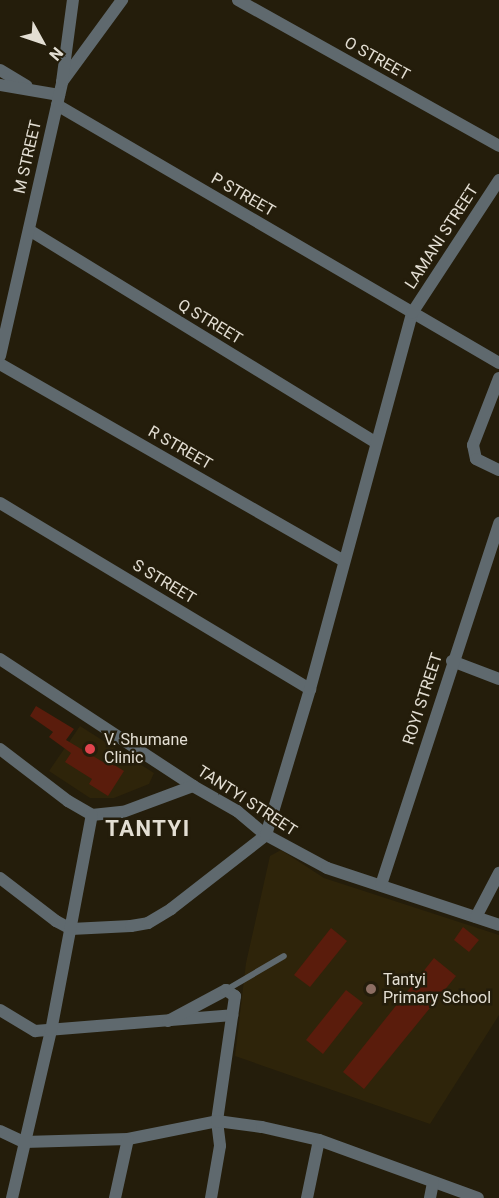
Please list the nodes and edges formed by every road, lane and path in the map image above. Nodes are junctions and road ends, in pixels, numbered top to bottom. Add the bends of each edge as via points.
1 (74, 0) edge
2 (122, 0) edge
3 (238, 0) edge
4 (0, 70) edge
5 (62, 82) junction
6 (0, 84) edge
7 (36, 91) junction
8 (58, 100) junction
9 (499, 146) edge
10 (499, 180) edge
11 (28, 230) junction
12 (412, 313) junction
13 (0, 356) edge
14 (499, 363) edge
15 (0, 364) edge
16 (499, 378) edge
17 (375, 442) junction
18 (499, 470) edge
19 (0, 503) edge
20 (499, 524) edge
21 (344, 561) junction
22 (0, 659) edge
23 (452, 661) junction
24 (499, 680) edge
25 (310, 689) junction
26 (0, 749) edge
27 (193, 786) junction
28 (92, 815) junction
29 (266, 835) junction
30 (499, 873) edge
31 (0, 878) edge
32 (381, 885) junction
33 (476, 917) junction
34 (499, 925) edge
35 (71, 929) junction
36 (284, 956) dead end
37 (226, 990) junction
38 (0, 1010) edge
39 (232, 1015) junction
40 (168, 1021) junction
41 (51, 1031) junction
42 (217, 1121) junction
43 (0, 1131) edge
44 (128, 1139) junction
45 (319, 1140) junction
46 (24, 1142) junction
47 (433, 1182) junction
48 (12, 1198) edge
49 (115, 1198) edge
50 (212, 1198) edge
51 (307, 1198) edge
52 (430, 1198) edge
53 (478, 1198) edge

1 - 5 street, M STREET
2 - 5 street
3 - 9 street, O STREET
4 - 7 street, P STREET
5 - 8 street, M STREET
6 - 7 street, P STREET
7 - 8 street, P STREET
8 - 11 street, M STREET
8 - 12 street, P STREET
10 - 12 street, LAMANI STREET
11 - 13 street, M STREET
11 - 17 street, Q STREET
12 - 14 street, P STREET
12 - 17 street, LAMANI STREET
15 - 21 street, R STREET
16 - 18 street via 473,445 476,459
17 - 21 street, LAMANI STREET
19 - 25 street, S STREET
20 - 23 street, ROYI STREET
21 - 25 street, LAMANI STREET
22 - 27 street, TANTYI STREET
23 - 24 street
23 - 32 street, ROYI STREET
25 - 29 street, LAMANI STREET
26 - 28 street
27 - 28 street via 123,812
27 - 29 street, TANTYI STREET via 237,811
28 - 35 street
29 - 32 street, TANTYI STREET via 327,868
29 - 35 street via 148,923 100,930
30 - 33 street
31 - 35 street
32 - 33 street, TANTYI STREET
33 - 34 street, TANTYI STREET
35 - 41 street
36 - 37 lane
37 - 39 street via 235,996
37 - 40 street
38 - 41 street via 35,1031
39 - 40 street
39 - 42 street
40 - 41 street
41 - 46 street
42 - 44 street
42 - 45 street
42 - 50 street via 220,1146
43 - 46 street
44 - 46 street
44 - 49 street
45 - 47 street
45 - 51 street
46 - 48 street
47 - 52 street
47 - 53 street

